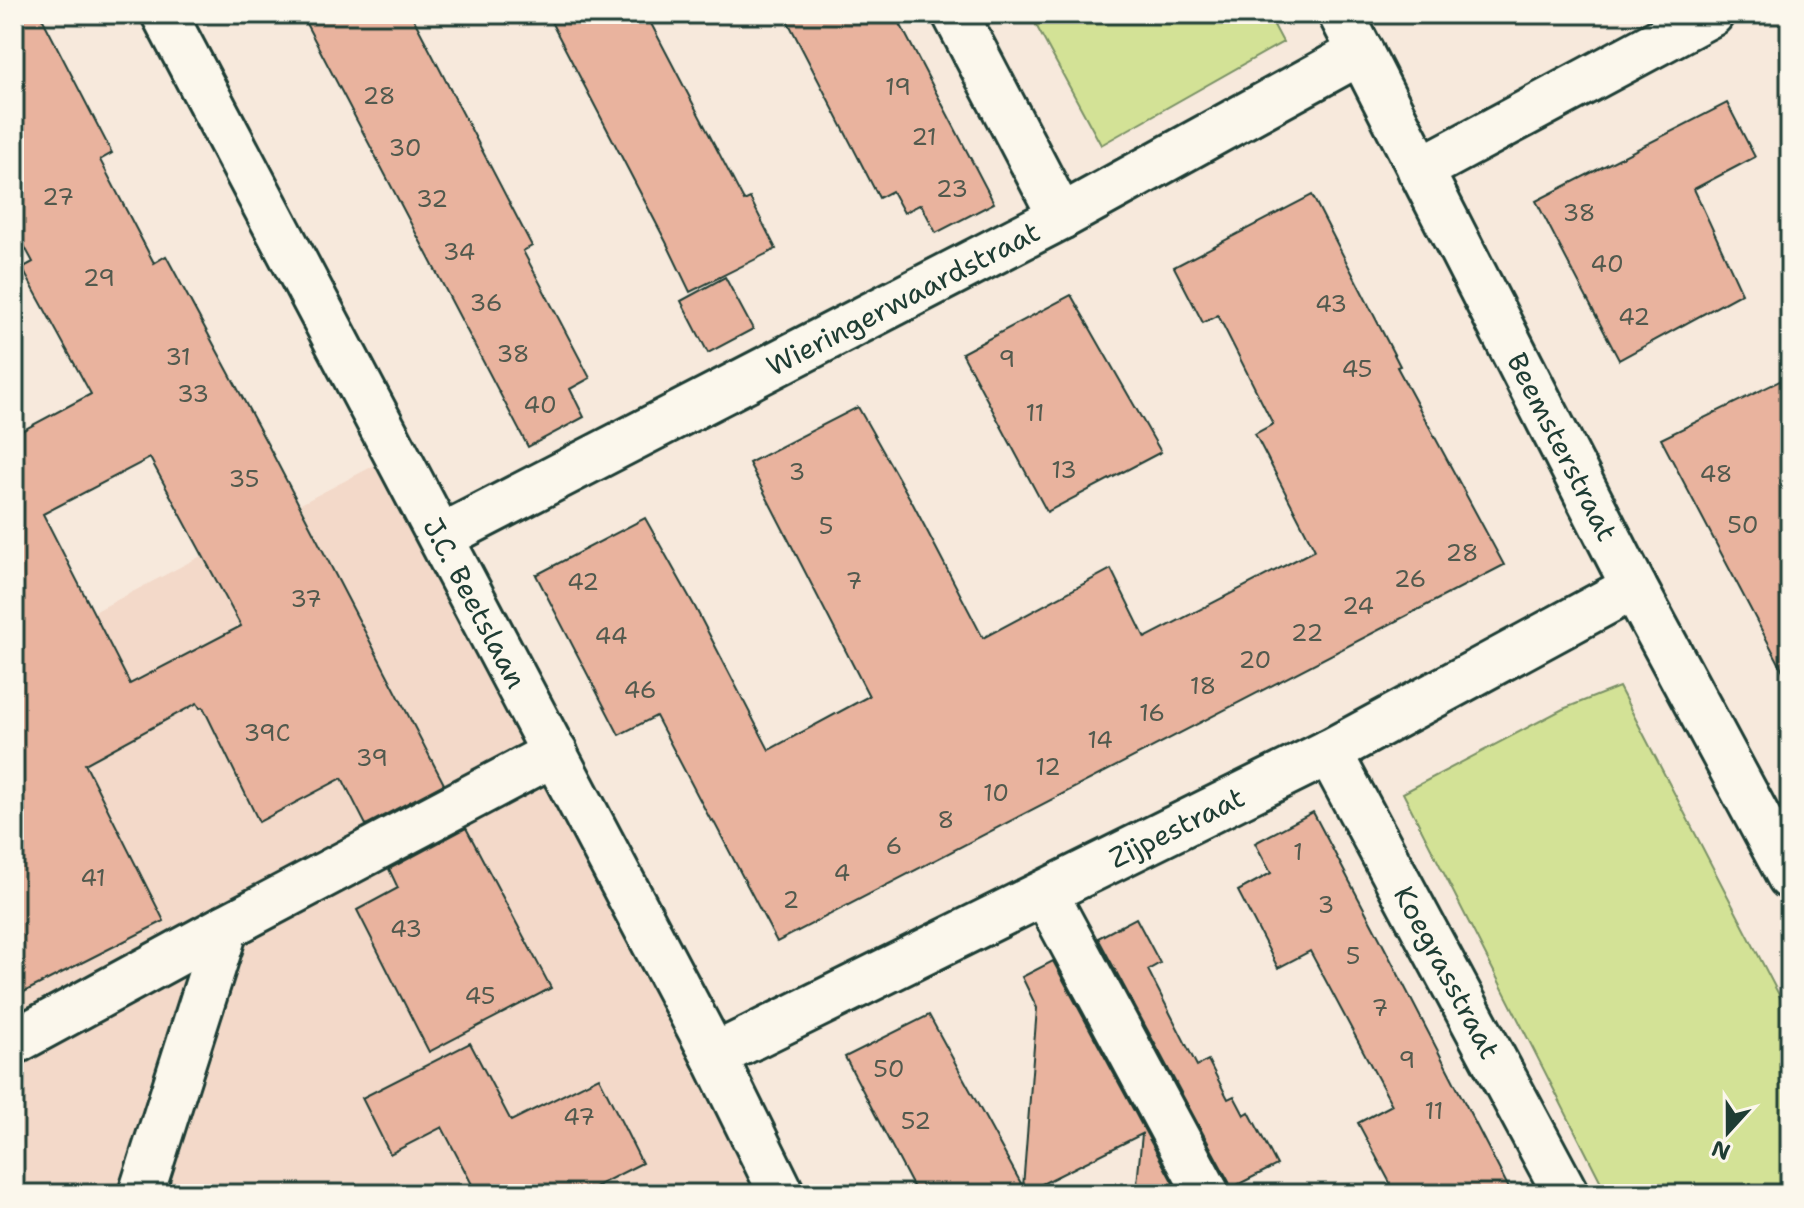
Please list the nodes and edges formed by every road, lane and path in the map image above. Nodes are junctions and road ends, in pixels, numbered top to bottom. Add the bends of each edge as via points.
1 (164, 14) edge
2 (955, 14) edge
3 (1341, 14) edge
4 (1711, 14) edge
5 (1361, 52) junction
6 (1420, 170) junction
7 (1061, 217) junction
8 (441, 537) junction
9 (1634, 587) junction
10 (1329, 752) junction
11 (555, 753) junction
12 (1790, 877) edge
13 (1045, 893) junction
14 (226, 927) junction
15 (14, 1042) edge
16 (714, 1056) junction
17 (141, 1194) edge
18 (782, 1194) edge
19 (1207, 1194) edge
20 (1566, 1194) edge

1 - 8 street, J.C. Beetslaan
2 - 7 street
3 - 5 street, Beemsterstraat
4 - 6 street
5 - 6 street, Beemsterstraat
5 - 7 street, Wieringerwaardstraat
6 - 9 street, Beemsterstraat
7 - 8 street, Wieringerwaardstraat
8 - 11 street, J.C. Beetslaan
9 - 10 street, Zijpestraat
9 - 12 street, Beemsterstraat
10 - 13 street, Zijpestraat
10 - 20 street, Koegrasstraat
11 - 14 street
11 - 16 street, J.C. Beetslaan
13 - 16 street, Zijpestraat
13 - 19 street
14 - 15 street
14 - 17 street
16 - 18 street, J.C. Beetslaan

